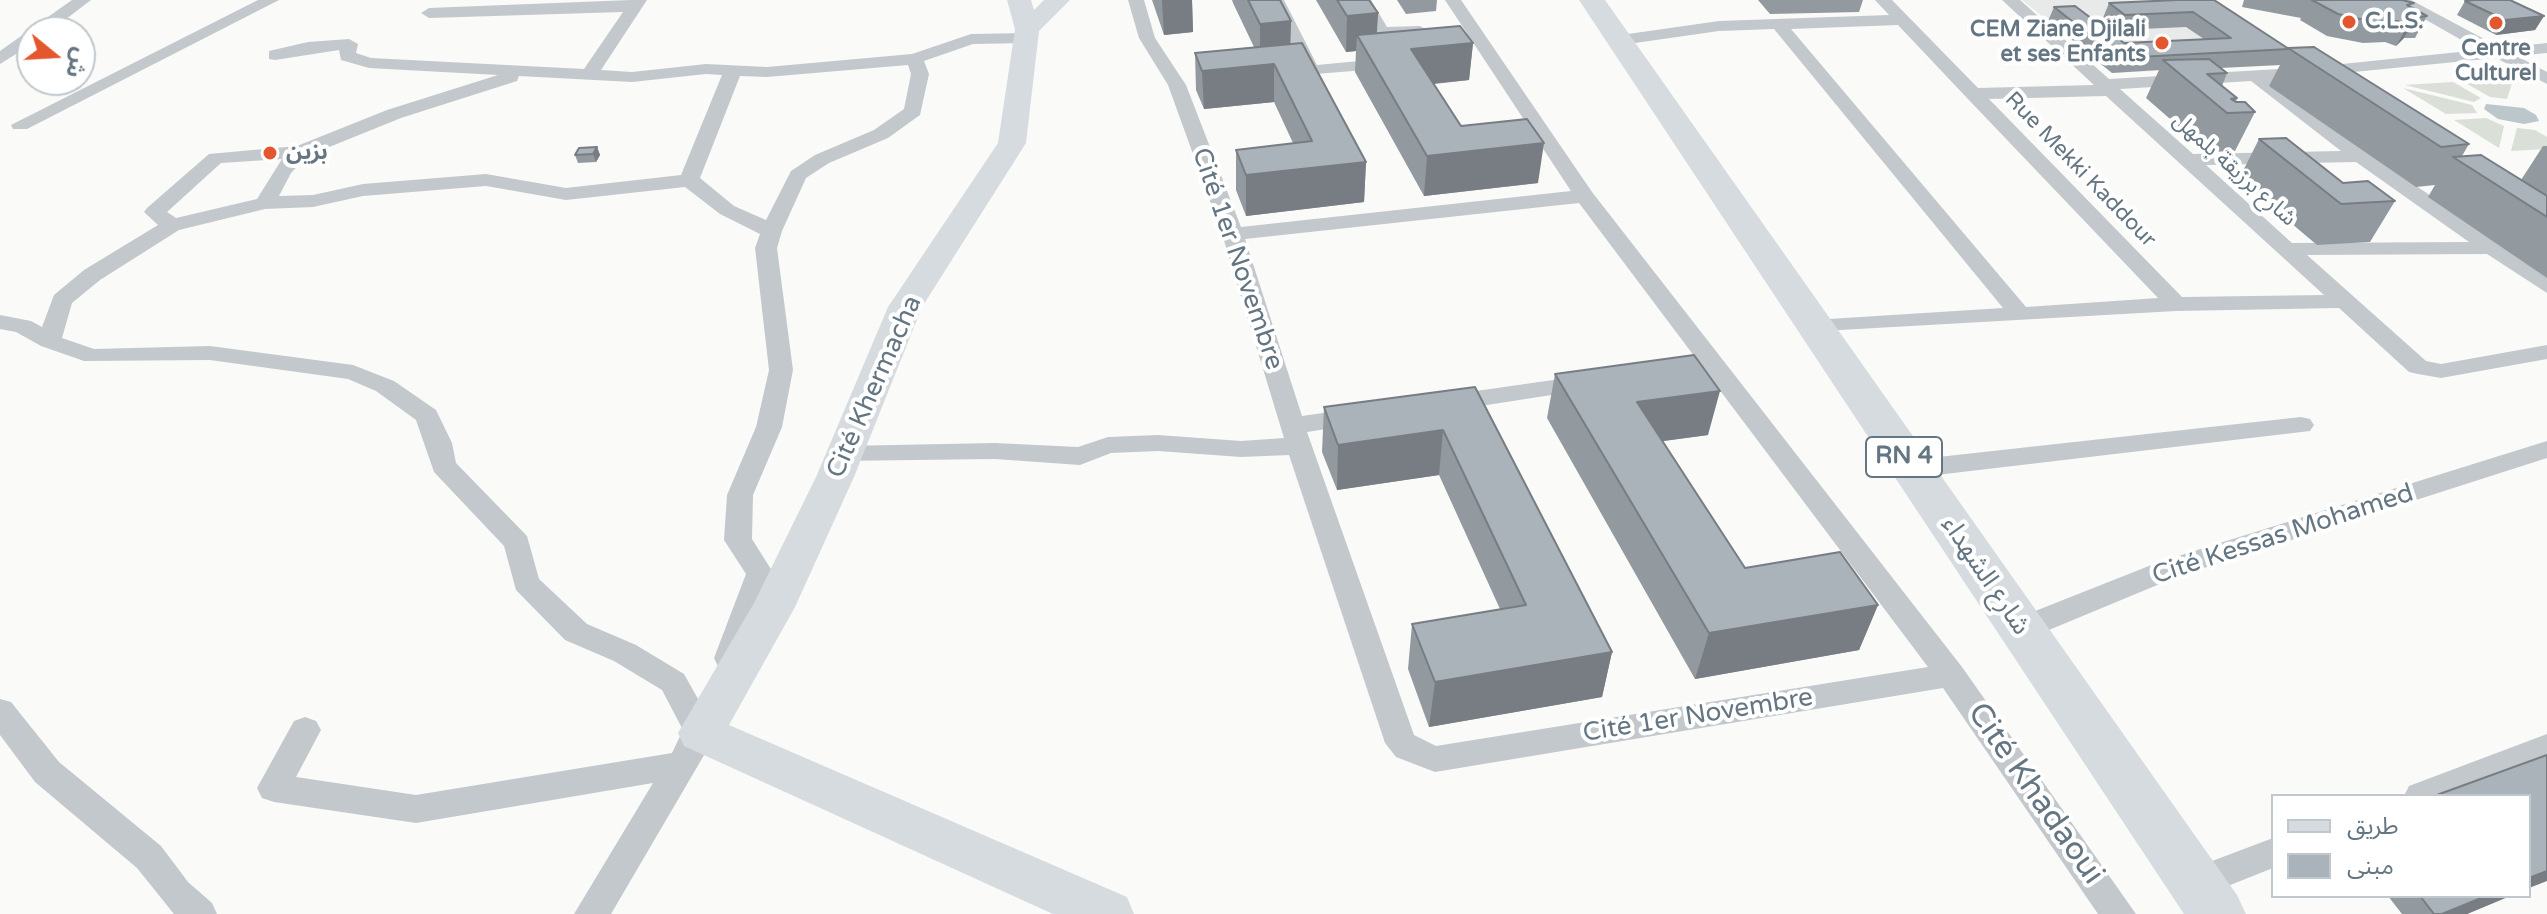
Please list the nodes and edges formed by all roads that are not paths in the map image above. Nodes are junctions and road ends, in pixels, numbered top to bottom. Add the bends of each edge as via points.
1 (83, 0) edge
2 (271, 0) edge
3 (1058, 0) edge
4 (1136, 0) edge
5 (1276, 0) edge
6 (1363, 0) edge
7 (1453, 0) edge
8 (1592, 0) edge
9 (2010, 0) edge
10 (2399, 0) edge
11 (1876, 2) edge
12 (637, 3) edge
13 (429, 13) dead end
14 (60, 16) edge
15 (1901, 20) junction
16 (1024, 22) edge
17 (1777, 22) junction
18 (1472, 27) junction
19 (1621, 40) junction
20 (2278, 48) edge
21 (2547, 48) edge
22 (1490, 53) junction
23 (2502, 53) junction
24 (275, 55) dead end
25 (1460, 56) edge
26 (914, 59) junction
27 (1415, 61) edge
28 (733, 70) junction
29 (1311, 70) junction
30 (2313, 72) junction
31 (526, 74) junction
32 (1266, 75) edge
33 (588, 76) junction
34 (2255, 76) junction
35 (2547, 79) edge
36 (2108, 88) junction
37 (1973, 94) junction
38 (2353, 97) edge
39 (20, 125) dead end
40 (300, 152) junction
41 (2360, 156) junction
42 (2188, 160) junction
43 (689, 180) junction
44 (1584, 196) junction
45 (265, 203) junction
46 (172, 225) junction
47 (771, 231) junction
48 (1233, 234) junction
49 (2490, 248) junction
50 (2287, 249) junction
51 (2547, 286) edge
52 (2344, 301) junction
53 (2176, 304) junction
54 (2018, 312) junction
55 (0, 322) edge
56 (1813, 327) junction
57 (49, 341) junction
58 (2547, 352) edge
59 (1708, 358) junction
60 (1681, 367) edge
61 (1620, 378) edge
62 (1417, 408) edge
63 (1386, 412) edge
64 (2301, 425) dead end
65 (1296, 436) junction
66 (2547, 449) edge
67 (844, 455) junction
68 (1911, 469) junction
69 (2021, 629) junction
70 (1951, 675) junction
71 (0, 711) edge
72 (305, 730) dead end
73 (2547, 747) edge
74 (691, 749) junction
75 (2426, 794) edge
76 (2271, 854) edge
77 (2206, 898) edge
78 (199, 914) edge
79 (592, 914) edge
80 (1108, 914) edge
81 (2118, 914) edge

1 - 14 street
2 - 39 street
3 - 16 street
4 - 48 street, Cité 1er Novembre via 1147,38 1184,84
5 - 29 street
6 - 18 street via 1385,32
7 - 18 street
8 - 19 main road, شارع الشهداء / RN 4
9 - 36 street, شارع برزيقة بلمهل
10 - 23 street
11 - 15 street, Rue Mekki Kaddour
12 - 13 street
12 - 33 street
15 - 17 street
15 - 37 street, Rue Mekki Kaddour
16 - 26 street
16 - 67 street, Cité Khermacha via 1012,143 905,307
17 - 19 street
17 - 54 street
18 - 22 street
19 - 56 main road, شارع الشهداء / RN 4
20 - 30 street
21 - 23 street
22 - 25 street
22 - 44 street
23 - 30 street
23 - 35 street
24 - 31 street via 349,44 347,56 369,63 463,65
26 - 28 street via 767,72
26 - 47 street via 920,74 913,111 881,134 798,175
27 - 29 street
28 - 33 street
28 - 43 street
29 - 32 street
30 - 34 street
30 - 38 street
31 - 33 street
31 - 40 street via 394,114
34 - 36 street
34 - 41 street
36 - 37 street
36 - 42 street, شارع برزيقة بلمهل
37 - 53 street, Rue Mekki Kaddour
40 - 45 street via 282,171
40 - 46 street via 216,158 154,212
41 - 42 street
41 - 49 street
42 - 50 street, شارع برزيقة بلمهل
43 - 45 street via 566,194 486,180
43 - 47 street via 727,210
44 - 48 street
44 - 59 street
45 - 46 street
46 - 57 street via 62,300
47 - 74 street via 766,248 781,370 769,427 740,495 738,540 760,574
48 - 65 street, Cité 1er Novembre
49 - 50 street
49 - 51 street
50 - 52 street, شارع برزيقة بلمهل
52 - 53 street
52 - 58 street, شارع برزيقة بلمهل via 2418,367 2430,371
53 - 54 street
54 - 56 street
55 - 57 street via 23,326
56 - 68 main road, شارع الشهداء / RN 4
57 - 74 street via 92,356 210,353 353,372 385,386 427,416 443,466 517,543 526,583 576,632 673,682
59 - 60 street
59 - 70 street
61 - 62 street
63 - 65 street
64 - 68 street
65 - 67 street via 1241,449 1108,445 1080,456 995,451
65 - 70 street, Cité 1er Novembre via 1401,743 1415,754 1435,759
66 - 69 street, Cité Kessas Mohamed via 2169,569
67 - 74 street, Cité Khermacha via 774,607
68 - 69 main road, شارع الشهداء / RN 4
69 - 77 main road, شارع الشهداء / RN 4
70 - 81 street, Cité Khadaoui
71 - 78 street via 47,772 149,857 175,893
72 - 74 street via 274,788 416,809
73 - 75 street
74 - 79 street
74 - 80 street
76 - 77 street

